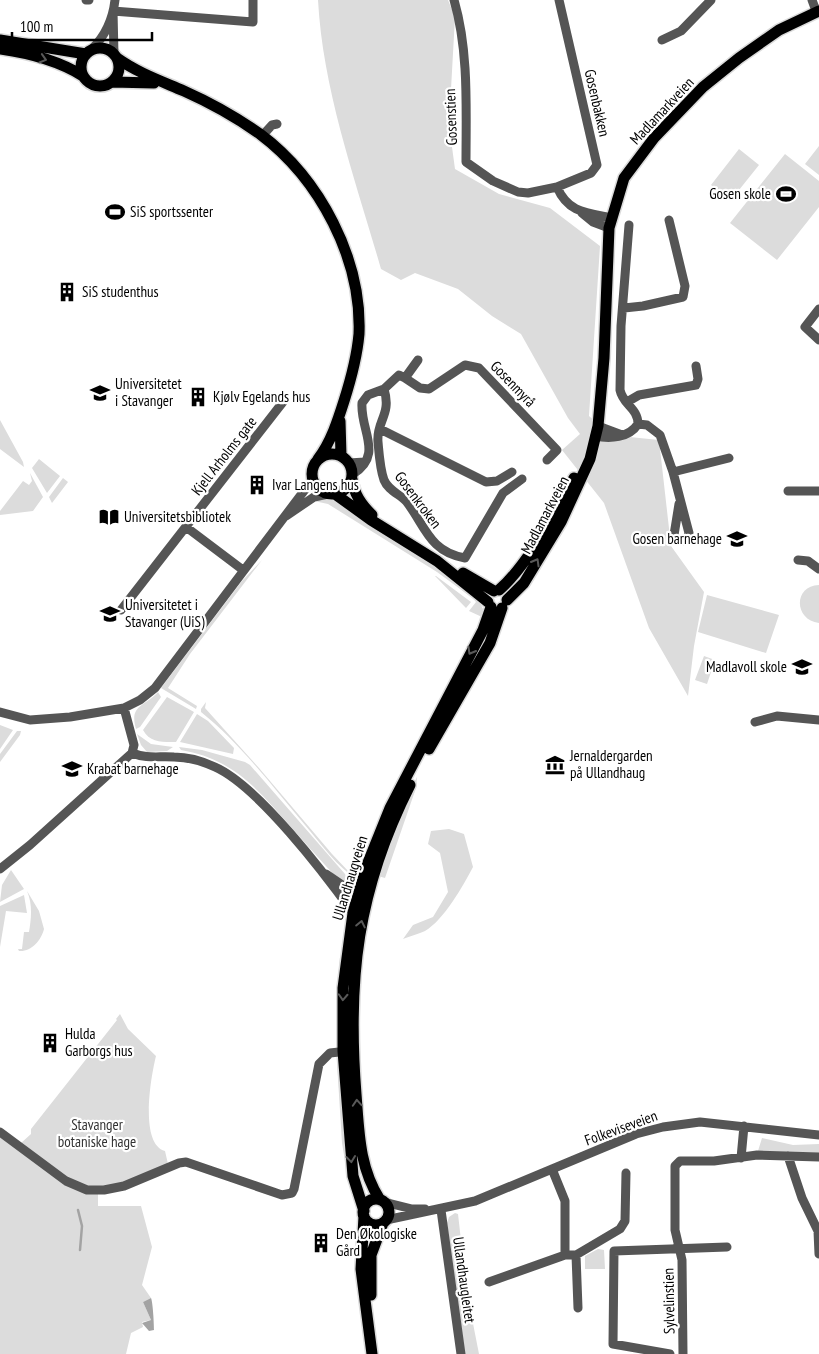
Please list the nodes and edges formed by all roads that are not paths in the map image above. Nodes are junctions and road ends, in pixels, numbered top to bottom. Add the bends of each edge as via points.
1 (115, 0) edge
2 (253, 0) edge
3 (454, 0) edge
4 (559, 0) edge
5 (711, 0) edge
6 (812, 0) edge
7 (113, 11) junction
8 (818, 11) edge
9 (0, 40) edge
10 (662, 40) dead end
11 (0, 49) edge
12 (89, 52) junction
13 (116, 57) junction
14 (84, 76) junction
15 (112, 82) junction
16 (165, 84) junction
17 (277, 124) dead end
18 (262, 136) junction
19 (557, 187) junction
20 (669, 220) dead end
21 (610, 223) junction
22 (629, 225) dead end
23 (624, 308) junction
24 (819, 309) edge
25 (819, 340) edge
26 (418, 360) dead end
27 (696, 366) dead end
28 (405, 378) junction
29 (384, 389) junction
30 (283, 402) dead end
31 (626, 402) junction
32 (341, 412) junction
33 (638, 424) junction
34 (380, 429) junction
35 (596, 431) junction
36 (730, 458) dead end
37 (318, 459) junction
38 (548, 460) dead end
39 (349, 468) junction
40 (512, 472) dead end
41 (673, 472) junction
42 (313, 479) junction
43 (522, 479) dead end
44 (788, 491) dead end
45 (819, 491) edge
46 (332, 494) junction
47 (679, 504) dead end
48 (286, 516) junction
49 (379, 524) junction
50 (186, 527) junction
51 (798, 560) dead end
52 (437, 561) junction
53 (819, 569) edge
54 (243, 570) junction
55 (496, 590) junction
56 (497, 604) junction
57 (121, 610) dead end
58 (124, 708) junction
59 (0, 712) edge
60 (819, 720) edge
61 (755, 722) dead end
62 (132, 753) junction
63 (0, 869) edge
64 (320, 870) junction
65 (359, 889) junction
66 (354, 913) junction
67 (348, 1051) junction
68 (744, 1126) junction
69 (0, 1132) edge
70 (819, 1135) edge
71 (788, 1156) junction
72 (819, 1157) edge
73 (741, 1158) junction
74 (552, 1169) junction
75 (626, 1173) dead end
76 (382, 1201) junction
77 (440, 1210) junction
78 (364, 1214) junction
79 (817, 1221) edge
80 (384, 1222) junction
81 (606, 1238) junction
82 (819, 1241) edge
83 (727, 1247) dead end
84 (679, 1248) junction
85 (614, 1251) junction
86 (819, 1254) edge
87 (565, 1255) junction
88 (576, 1255) junction
89 (489, 1282) dead end
90 (578, 1308) dead end
91 (373, 1354) edge
92 (461, 1354) edge
93 (670, 1354) edge
94 (683, 1354) edge

1 - 7 street
2 - 7 street via 253,22
3 - 19 street, Gosenstien via 463,55 466,162 518,192
4 - 19 street, Gosenbakken via 597,165 591,174
5 - 10 street via 681,31
6 - 8 street
7 - 12 street via 104,33
7 - 13 street
8 - 21 main road, Madlamarkveien via 779,30 739,58 676,114 624,178
9 - 12 main road
11 -> 14 main road via 67,67
12 - 13 main road via 102,48
12 - 14 main road via 81,65
13 - 15 main road via 118,71
13 - 16 main road via 135,71
14 - 15 main road via 88,82 100,86
15 - 16 main road
16 - 18 main road via 224,111
17 - 18 street via 272,124
18 - 32 main road via 320,200 340,238 353,275 358,346
19 - 21 street via 566,204
20 - 23 street via 685,286 683,297
21 - 35 main road, Madlamarkveien via 604,358
22 - 23 street
23 - 31 street via 620,390
24 - 25 street via 805,327
26 - 28 street
27 - 31 street via 696,385 640,395
28 - 29 street via 399,375
28 - 38 street, Gosenmyrå via 425,390 465,365 479,368 557,450
29 - 34 street, Gosenkroken via 388,400
29 - 39 street via 368,395 362,403 369,453 365,462
30 - 50 street, Kjell Arholms gate
31 - 33 street via 636,411
32 - 37 main road via 328,446
32 - 39 main road
33 - 35 street via 629,434 622,436 606,438
33 - 41 street via 648,425 660,435
34 - 40 street via 486,482 497,481
34 - 43 street, Gosenkroken via 382,474 388,486 410,506 427,536 456,556 465,558 503,493
35 - 55 main road, Madlamarkveien via 553,517 513,578
56 -> 35 main road, Madlamarkveien via 524,583 561,522 590,459
36 - 41 street
37 - 39 main road via 329,454
37 - 42 main road via 313,468
39 - 46 main road via 346,489
39 - 49 main road via 354,490
41 - 47 street
42 - 46 main road via 318,488
42 - 48 street
44 - 45 street
46 - 48 street via 314,497
46 - 49 main road
48 - 54 street
49 - 52 main road
50 - 54 street
50 - 57 street, Kjell Arholms gate
51 - 53 street via 808,561
52 - 55 main road
52 - 56 main road
54 - 58 street via 155,688
55 - 56 main road, Madlamarkveien via 490,594
55 - 56 main road via 506,595
56 -> 65 main road, Ullandhaugveien via 390,808
67 -> 56 main road, Ullandhaugveien via 357,947 368,894 386,839 419,767 490,643
58 - 59 street via 50,720 24,720
58 - 62 street via 134,745
60 - 61 street via 777,716
62 - 63 street
62 - 64 street via 144,758 196,760 234,778 257,798
64 - 65 street via 342,886
64 - 66 street
65 - 66 main road, Ullandhaugveien
66 -> 67 main road, Ullandhaugveien via 343,988
67 - 69 street via 326,1056 316,1070 294,1189 288,1194 282,1195 186,1162 124,1186 87,1190 71,1185
76 -> 67 main road, Ullandhaugveien via 369,1180 361,1154
67 -> 78 main road, Ullandhaugveien via 353,1176
68 - 70 street, Folkeviseveien
68 - 73 street
68 - 74 street, Folkeviseveien via 700,1122 663,1126
71 - 72 street, Sylvelinstien
71 - 73 street, Sylvelinstien
71 - 79 street via 802,1198
73 - 84 street, Sylvelinstien via 683,1161 675,1166 675,1230
74 - 77 street, Folkeviseveien via 486,1197
74 - 87 street via 565,1201
75 - 81 street via 624,1221 620,1229
76 - 77 street, Folkeviseveien via 412,1209
76 - 78 main road via 369,1202
76 - 80 main road via 389,1211
77 - 80 street, Folkeviseveien
77 - 92 street, Ullandhaugleitet
78 - 80 main road via 372,1224
78 - 91 main road, Ullandhaugveien via 361,1269
79 - 82 street
80 - 91 main road, Ullandhaugveien via 373,1246 370,1269
81 - 85 street
81 - 88 street
82 - 86 street
83 - 84 street, Sylvelinstien
84 - 85 street, Sylvelinstien
84 - 94 street, Sylvelinstien via 682,1260
85 - 93 street via 613,1344
87 - 88 street
87 - 89 street
88 - 90 street

